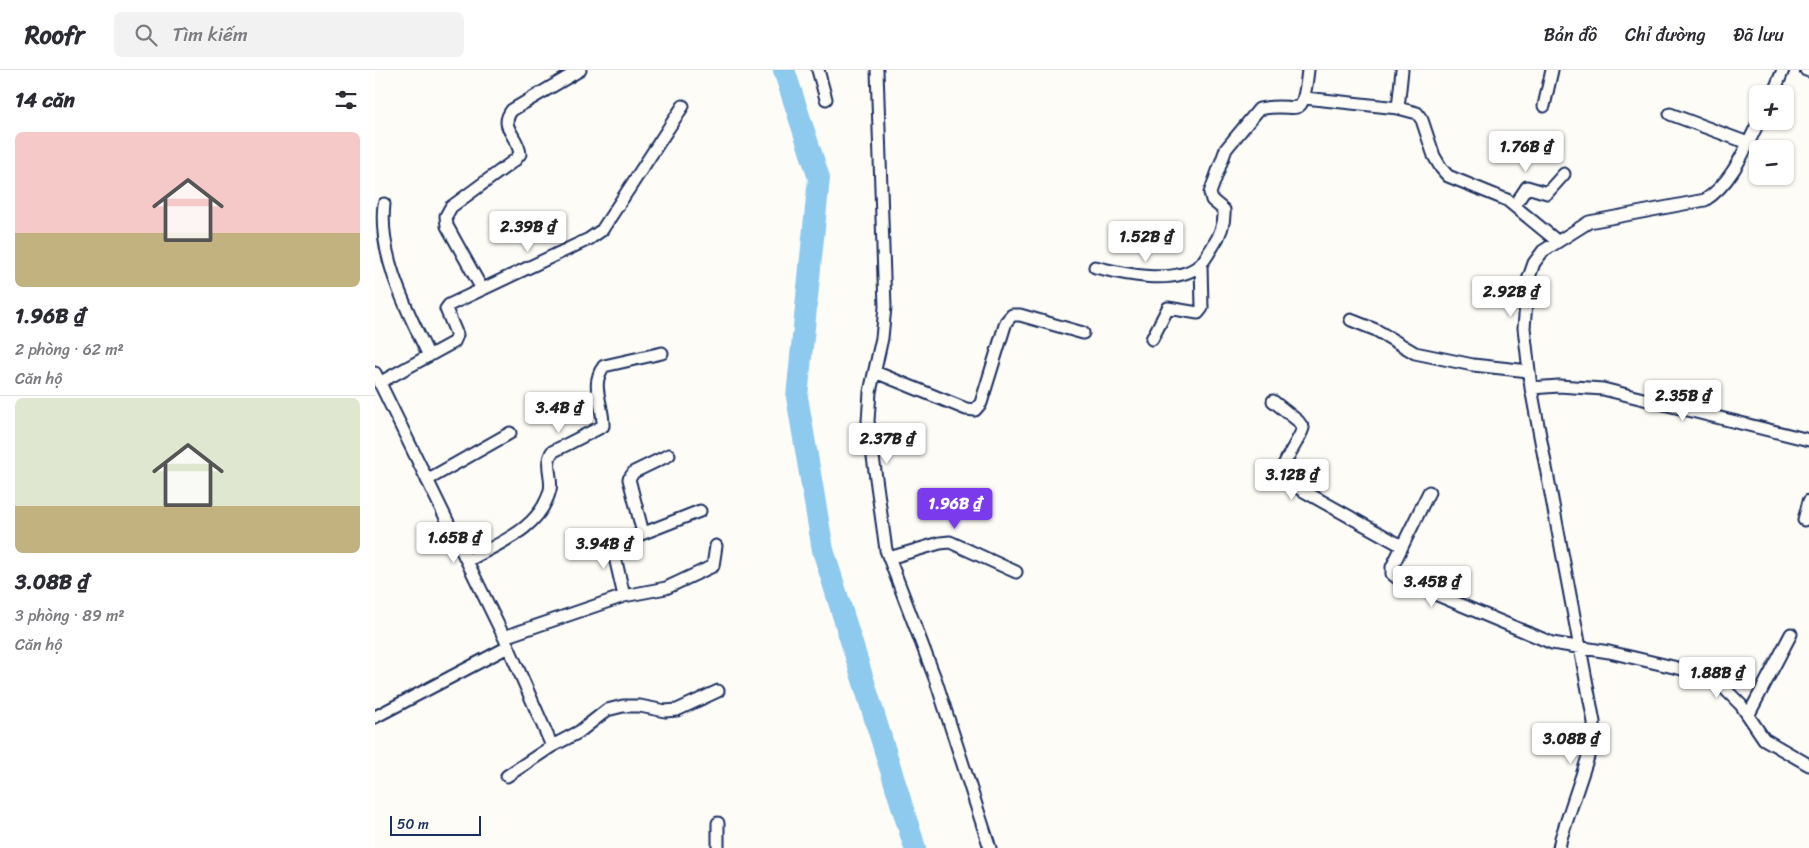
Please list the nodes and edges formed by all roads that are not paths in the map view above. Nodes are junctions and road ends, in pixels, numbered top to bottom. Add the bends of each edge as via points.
1 (580, 70) edge
2 (818, 70) edge
3 (877, 70) edge
4 (1308, 70) edge
5 (1402, 70) edge
6 (1552, 70) edge
7 (1783, 70) edge
8 (1777, 85) edge
9 (1305, 98) junction
10 (826, 99) dead end
11 (683, 106) dead end
12 (1544, 106) dead end
13 (1398, 108) junction
14 (1670, 114) dead end
15 (1749, 143) joint
16 (1564, 174) dead end
17 (384, 204) dead end
18 (1515, 205) junction
19 (1557, 241) junction
20 (1201, 264) junction
21 (1095, 267) dead end
22 (482, 289) junction
23 (1351, 320) dead end
24 (1083, 333) dead end
25 (1152, 339) dead end
26 (662, 353) dead end
27 (429, 356) junction
28 (1529, 371) junction
29 (875, 372) junction
30 (377, 378) edge
31 (1533, 388) junction
32 (1273, 401) dead end
33 (510, 432) dead end
34 (1809, 440) edge
35 (669, 455) dead end
36 (427, 480) junction
37 (1429, 492) dead end
38 (1809, 501) edge
39 (700, 511) dead end
40 (1804, 520) dead end
41 (643, 533) junction
42 (716, 546) dead end
43 (1402, 546) junction
44 (889, 558) junction
45 (467, 561) junction
46 (1016, 572) dead end
47 (624, 596) junction
48 (1791, 634) dead end
49 (506, 642) junction
50 (1583, 651) junction
51 (718, 691) dead end
52 (1749, 714) junction
53 (375, 717) edge
54 (552, 746) junction
55 (1809, 765) edge
56 (507, 776) dead end
57 (718, 823) dead end
58 (718, 848) edge
59 (990, 848) edge
60 (1559, 848) edge

1 - 22 street via 512,110 506,125 519,144 520,154 451,207 447,226
2 - 10 street
3 - 29 street via 885,307
4 - 9 street
5 - 13 street
6 - 12 street
7 - 8 street
9 - 13 street
9 - 20 street via 1294,109 1259,108 1226,149 1210,193 1212,200 1224,210 1221,230
11 - 22 street via 602,230
13 - 18 street via 1417,113 1435,156 1448,176 1496,194
14 - 15 street
15 - 19 street via 1725,182 1705,200 1589,222
16 - 18 street via 1547,193 1527,186
17 - 27 street via 382,222 390,257 404,301
18 - 19 street
19 - 28 street via 1534,263 1528,280 1524,328
20 - 21 street via 1182,273 1154,276 1128,275
20 - 25 street via 1202,308 1200,311 1167,308
22 - 27 street via 449,305 446,309 457,335 454,342
23 - 28 street via 1415,352 1473,365
24 - 29 street via 1012,315 1006,322 981,403 975,410
26 - 45 street via 604,366 596,382 603,426 552,452 548,466 551,486 548,498 534,520
27 - 30 street
28 - 31 street
29 - 44 street via 868,421
30 - 36 street
31 - 34 street via 1559,386 1617,392
31 - 50 street
32 - 43 street via 1303,428 1281,472 1282,479
33 - 36 street
35 - 41 street via 634,472 629,478
36 - 45 street
37 - 43 street
38 - 40 street
39 - 41 street
41 - 47 street via 615,548
42 - 47 street via 713,566 666,588
43 - 50 street via 1392,567 1392,574 1397,578 1542,640
44 - 46 street via 940,542 950,542
44 - 59 street via 936,680
45 - 49 street
47 - 49 street
48 - 52 street
49 - 53 street
49 - 54 street
50 - 52 street via 1609,652 1704,675 1719,684
50 - 60 street via 1594,739
51 - 54 street via 677,710 631,706 607,710 579,732
52 - 55 street via 1764,739
54 - 56 street
57 - 58 street

